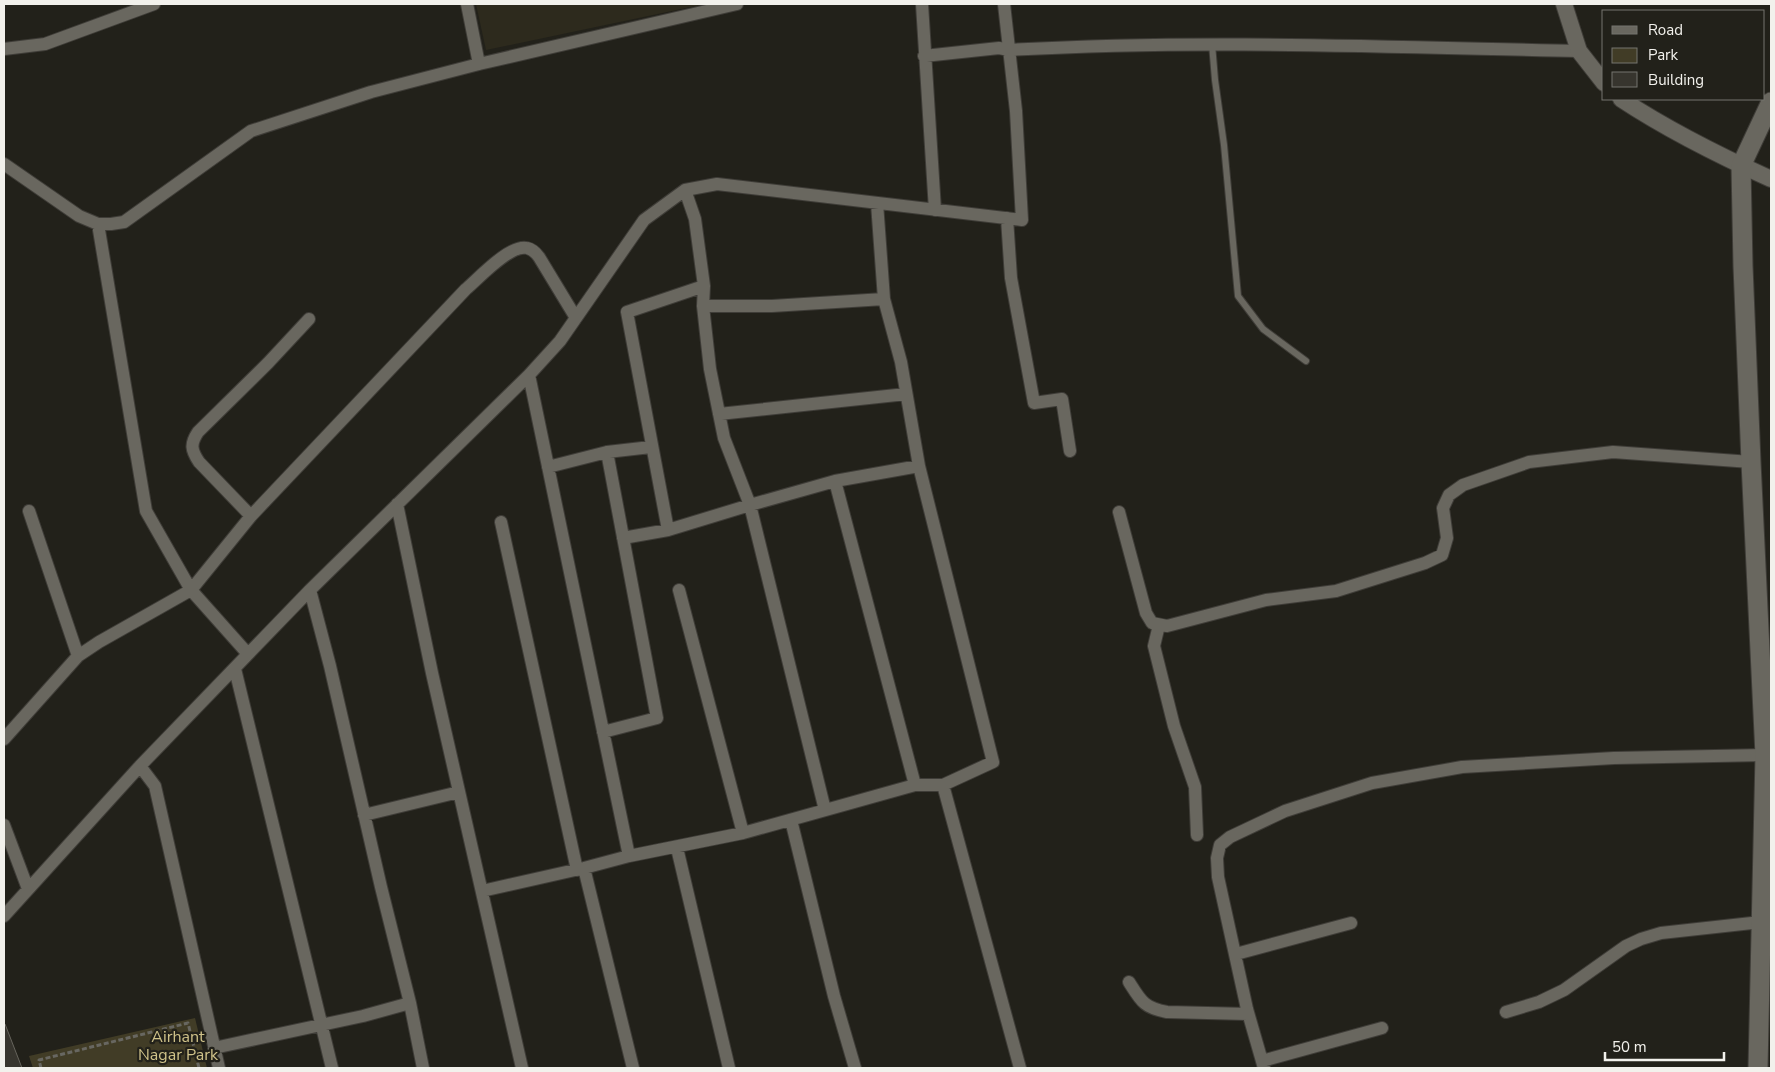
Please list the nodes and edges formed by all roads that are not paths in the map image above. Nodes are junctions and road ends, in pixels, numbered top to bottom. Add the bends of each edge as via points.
1 (154, 4) edge
2 (467, 4) edge
3 (737, 4) edge
4 (922, 4) edge
5 (1004, 4) edge
6 (1564, 4) edge
7 (1212, 44) junction
8 (4, 49) edge
9 (1009, 50) junction
10 (1579, 51) junction
11 (924, 56) junction
12 (479, 64) junction
13 (1602, 80) edge
14 (1622, 100) edge
15 (1771, 102) edge
16 (4, 164) edge
17 (1742, 166) junction
18 (1771, 178) edge
19 (685, 190) junction
20 (877, 203) junction
21 (935, 210) junction
22 (1006, 218) junction
23 (98, 224) junction
24 (704, 286) junction
25 (884, 299) junction
26 (703, 306) junction
27 (309, 318) dead end
28 (576, 318) junction
29 (1306, 361) dead end
30 (529, 374) junction
31 (906, 394) junction
32 (719, 414) junction
33 (651, 447) junction
34 (1070, 451) dead end
35 (607, 452) junction
36 (1751, 462) junction
37 (919, 466) junction
38 (548, 467) junction
39 (836, 481) junction
40 (397, 504) junction
41 (750, 505) junction
42 (29, 511) dead end
43 (1119, 512) dead end
44 (251, 516) junction
45 (501, 522) dead end
46 (668, 530) junction
47 (623, 538) junction
48 (191, 590) junction
49 (310, 590) junction
50 (679, 590) dead end
51 (1159, 626) junction
52 (248, 654) junction
53 (78, 656) junction
54 (235, 669) junction
55 (603, 732) junction
56 (4, 739) edge
57 (1765, 755) junction
58 (140, 766) junction
59 (915, 784) junction
60 (943, 785) junction
61 (459, 792) junction
62 (825, 810) junction
63 (364, 815) junction
64 (791, 820) junction
65 (4, 825) edge
66 (743, 833) junction
67 (1197, 835) dead end
68 (676, 848) junction
69 (629, 856) junction
70 (580, 869) junction
71 (28, 889) junction
72 (482, 891) junction
73 (4, 916) edge
74 (1351, 922) dead end
75 (1761, 922) junction
76 (1236, 954) junction
77 (1129, 982) dead end
78 (410, 1003) junction
79 (1506, 1012) dead end
80 (1248, 1014) junction
81 (321, 1024) junction
82 (1382, 1028) dead end
83 (214, 1048) junction
84 (1263, 1064) edge
85 (219, 1068) edge
86 (332, 1068) edge
87 (423, 1068) edge
88 (522, 1068) edge
89 (632, 1068) edge
90 (729, 1068) edge
91 (855, 1068) edge
92 (1020, 1068) edge
93 (1758, 1068) edge

1 - 8 street via 45,44
2 - 12 street
3 - 12 street
4 - 11 street
5 - 9 street
6 - 10 street
7 - 9 street via 1086,45
7 - 10 street
7 - 29 lane via 1238,296 1263,329
9 - 11 street via 999,48
9 - 22 street via 1022,220
10 - 13 street
11 - 21 street
12 - 23 street via 371,92 251,131 124,222
14 - 17 street
15 - 17 main road
16 - 23 street via 79,216
17 - 18 street
17 - 36 main road
19 - 20 street via 717,184
19 - 24 street via 695,219
19 - 28 street via 644,220
20 - 21 street
20 - 25 street
21 - 22 street
22 - 34 street via 1011,278 1034,403 1062,399
23 - 48 street via 146,511
24 - 26 street
24 - 33 street via 627,312
25 - 26 street via 772,306
25 - 31 street
26 - 32 street
27 - 44 street via 268,364 198,432 191,446 199,462
28 - 30 street via 560,341
28 - 44 street via 534,251 527,248 512,251 466,289
30 - 38 street
30 - 40 street
31 - 32 street
31 - 37 street
32 - 41 street via 724,438
33 - 35 street
33 - 46 street
35 - 38 street
35 - 47 street
36 - 51 street via 1613,452 1529,462 1463,486 1450,495 1443,508 1447,538 1442,554 1425,563 1336,591 1266,600
36 - 57 main road
37 - 39 street
37 - 60 street via 994,762
38 - 55 street
39 - 41 street
39 - 59 street
40 - 49 street
40 - 61 street
41 - 46 street
41 - 62 street
42 - 53 street
43 - 51 street via 1146,613 1152,623
44 - 48 street
45 - 70 street
46 - 47 street
47 - 55 street via 658,718
48 - 52 street
48 - 53 street
49 - 52 street
49 - 63 street
50 - 66 street
51 - 67 street via 1154,646 1174,726 1195,786
52 - 54 street
53 - 56 street
54 - 58 street
54 - 81 street
55 - 69 street
57 - 75 main road
57 - 76 street via 1462,766 1372,783 1285,811 1220,845 1218,877
58 - 71 street
58 - 83 street via 155,786
59 - 60 street
59 - 62 street
60 - 92 street
61 - 63 street
61 - 72 street
62 - 64 street
63 - 78 street
64 - 66 street
64 - 91 street
65 - 71 street
66 - 68 street
68 - 69 street
68 - 90 street
69 - 70 street
70 - 72 street
70 - 89 street
71 - 73 street
72 - 88 street
74 - 76 street
75 - 79 street via 1661,933 1641,939 1564,990
75 - 93 main road
76 - 80 street
77 - 80 street via 1140,1000 1157,1010
78 - 81 street
78 - 87 street
80 - 84 street
81 - 83 street
81 - 86 street
82 - 84 street
83 - 85 street

